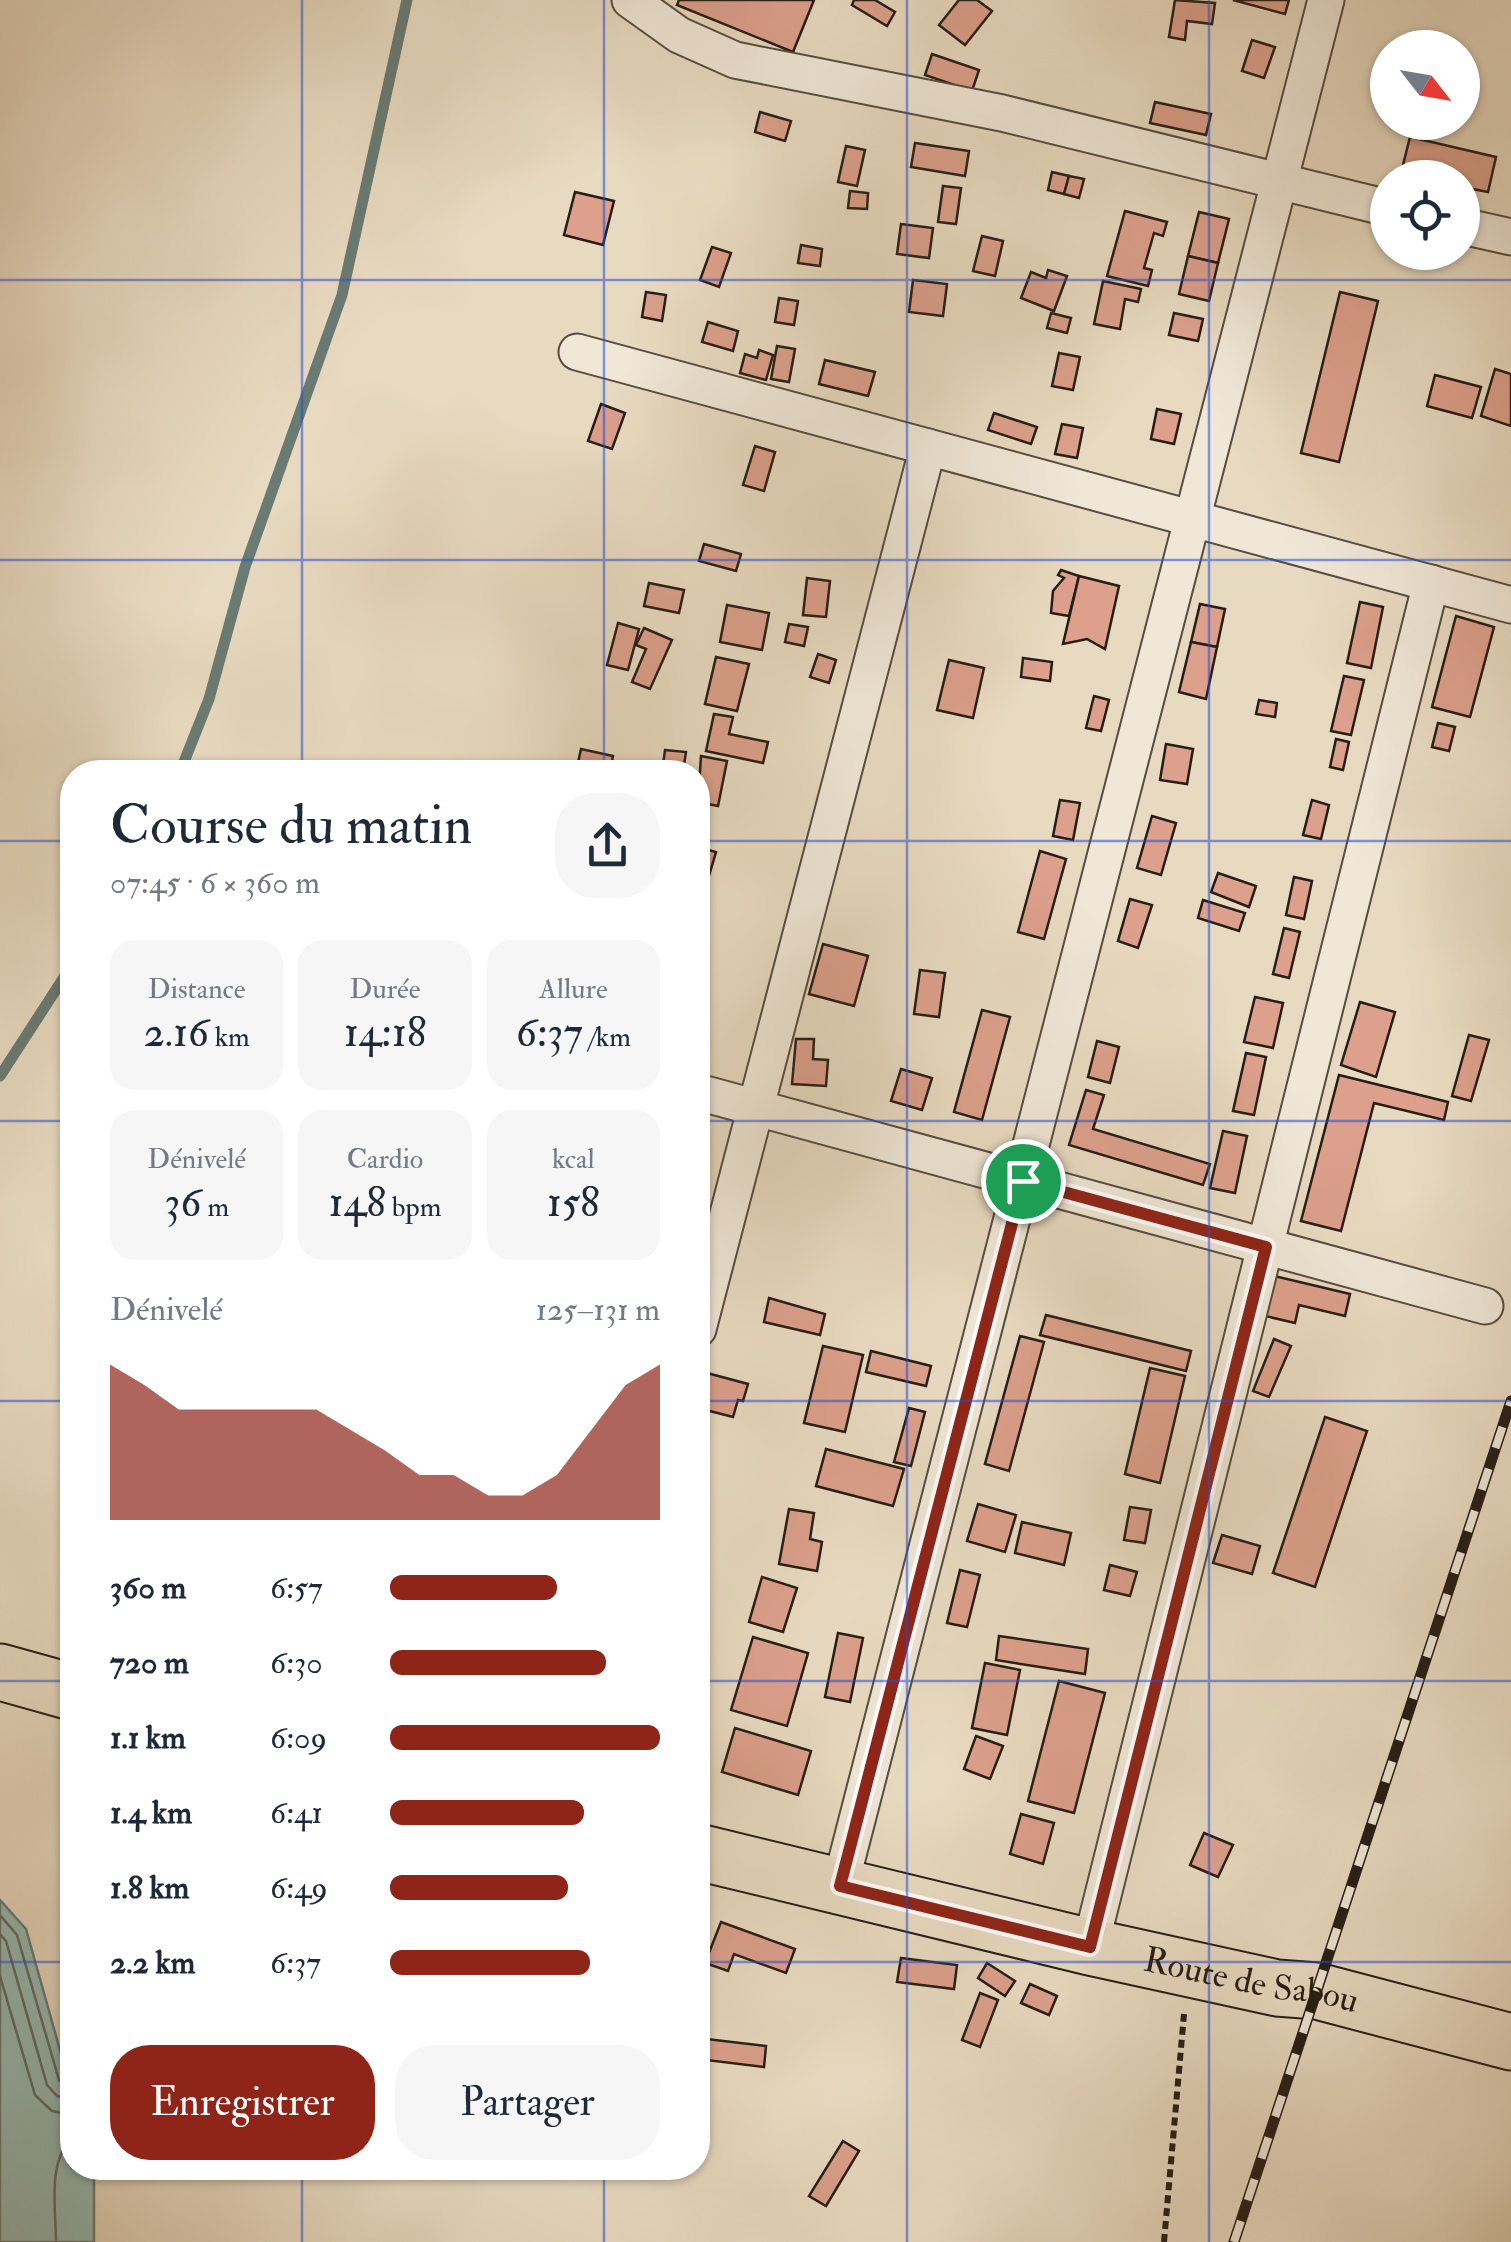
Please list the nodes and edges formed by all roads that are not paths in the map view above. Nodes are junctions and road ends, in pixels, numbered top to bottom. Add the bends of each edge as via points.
1 (630, 0) edge
2 (1326, 0) edge
3 (1279, 184) junction
4 (1370, 204) edge
5 (1480, 230) edge
6 (1511, 237) edge
7 (577, 352) dead end
8 (928, 447) junction
9 (1193, 519) junction
10 (1431, 583) junction
11 (1511, 605) edge
12 (710, 1095) edge
13 (756, 1108) junction
14 (1023, 1181) junction
15 (1266, 1247) junction
16 (710, 1283) edge
17 (1485, 1306) dead end
18 (0, 1672) edge
19 (60, 1689) edge
20 (710, 1855) edge
21 (840, 1886) junction
22 (1090, 1947) junction
23 (1511, 2042) edge

1 - 3 street via 680,35 736,60 1002,112
2 - 3 street
3 - 4 street
3 - 9 street
5 - 6 street
7 - 8 street
8 - 9 street
8 - 13 street
9 - 10 street
9 - 14 street
10 - 11 street
10 - 15 street
12 - 13 street
13 - 14 street
13 - 16 street
14 - 15 street
14 - 21 street
15 - 17 street
15 - 22 street
18 - 19 main road
20 - 21 main road, Route de Sabou
21 - 22 main road, Route de Sabou
22 - 23 main road, Route de Sabou via 1316,1991

